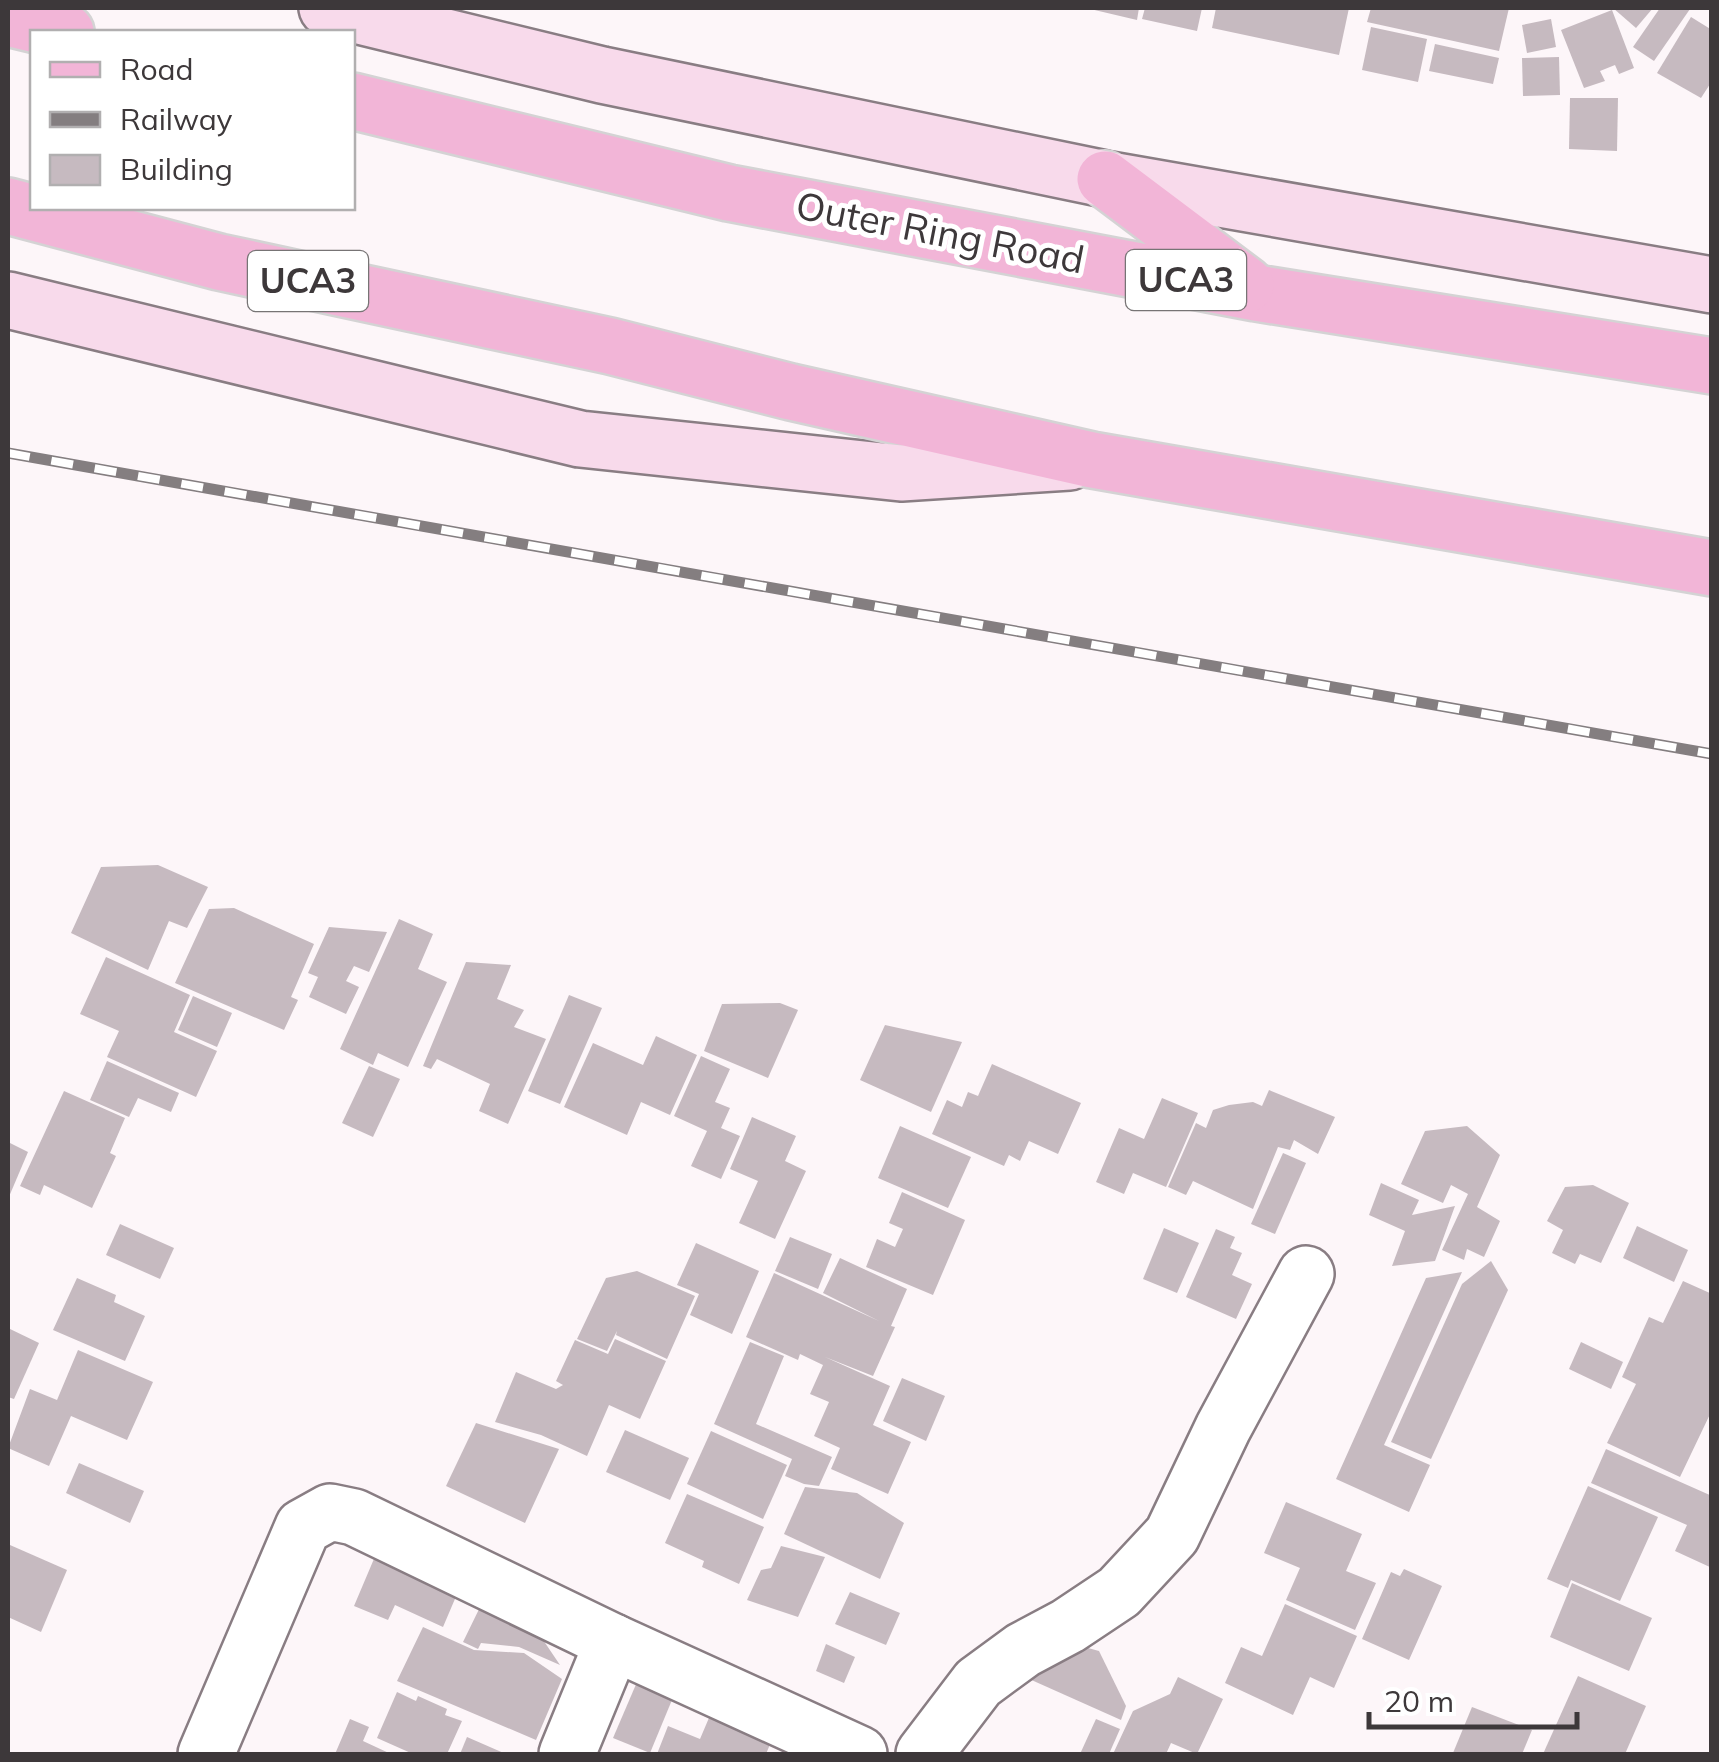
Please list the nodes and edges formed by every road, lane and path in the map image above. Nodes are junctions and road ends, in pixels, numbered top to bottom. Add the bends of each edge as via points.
1 (327, 8) edge
2 (8, 18) edge
3 (58, 30) edge
4 (355, 102) edge
5 (1105, 179) junction
6 (8, 206) edge
7 (1712, 286) edge
8 (1256, 293) junction
9 (8, 300) edge
10 (1712, 366) edge
11 (1092, 460) junction
12 (1712, 568) edge
13 (1306, 1274) dead end
14 (613, 1642) junction
15 (849, 1752) edge
16 (206, 1754) edge
17 (567, 1754) edge
18 (924, 1754) edge

1 - 5 main road, UCA3 via 602,75
2 - 3 main road
4 - 8 main road, Outer Ring Road / UCA3 via 729,193
5 - 7 main road, UCA3
5 - 8 main road
6 - 11 main road, UCA3 via 219,262
8 - 10 main road, Outer Ring Road / UCA3
9 - 11 main road, UCA3 via 580,439 901,474
11 - 12 main road, UCA3
13 - 18 street via 1172,1535 1120,1592 978,1683
14 - 15 street
14 - 16 street via 354,1517 330,1512 303,1527
14 - 17 street

